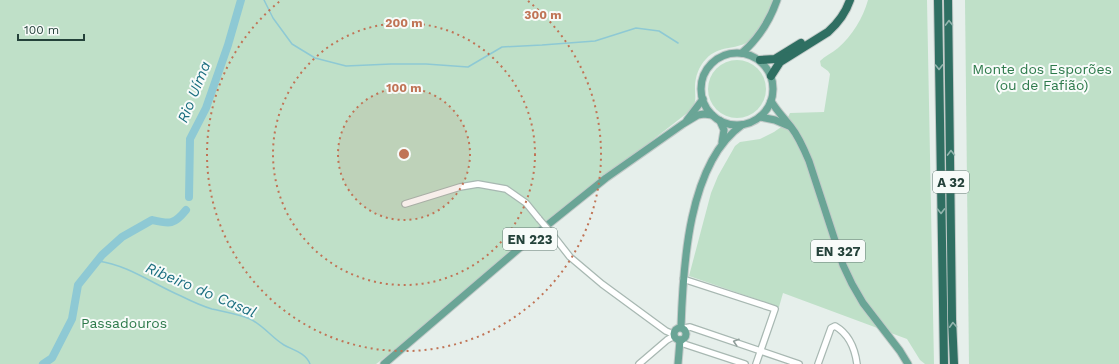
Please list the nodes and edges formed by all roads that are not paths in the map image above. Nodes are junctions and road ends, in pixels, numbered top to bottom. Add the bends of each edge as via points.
1 (777, 0) edge
2 (844, 0) edge
3 (850, 0) edge
4 (938, 0) edge
5 (948, 0) edge
6 (755, 40) junction
7 (742, 53) junction
8 (757, 59) junction
9 (771, 76) junction
10 (702, 98) junction
11 (771, 101) junction
12 (712, 115) junction
13 (760, 117) junction
14 (720, 121) junction
15 (683, 124) junction
16 (742, 125) junction
17 (791, 127) junction
18 (722, 144) junction
19 (405, 204) dead end
20 (683, 278) junction
21 (682, 328) junction
22 (677, 338) junction
23 (760, 351) junction
24 (384, 364) edge
25 (639, 364) edge
26 (678, 364) edge
27 (745, 364) edge
28 (756, 364) edge
29 (799, 364) edge
30 (818, 364) edge
31 (858, 364) edge
32 (908, 364) edge
33 (944, 364) edge
34 (954, 364) edge

1 - 6 main road via 768,21
2 - 8 highway via 825,28 774,59
3 - 9 highway via 835,26 780,62
4 -> 33 highway, A 32
34 -> 5 highway, A 32
6 - 7 main road
6 - 8 main road
7 - 8 main road
7 - 10 main road via 723,56 708,68 702,79
8 - 9 main road
9 - 11 main road via 774,89
10 - 12 main road
10 - 15 main road, EN 223
11 - 13 main road
11 - 17 main road, EN 327
12 - 14 main road
12 - 15 main road, EN 223 via 698,115
13 - 16 main road
13 - 17 main road
14 - 16 main road
14 - 18 main road via 724,130
15 - 24 main road, EN 223 via 606,178 530,239
16 - 18 main road via 731,132
17 - 32 main road, EN 327 via 809,161 843,265 852,284
18 - 20 main road via 698,192
19 - 22 street, bridge via 478,184 506,189 526,203 570,257 602,284
20 - 21 main road
20 - 23 street via 775,309
21 - 22 main road via 675,329
21 - 22 main road via 685,337
23 -> 21 street via 690,327
22 - 25 street via 667,340
22 - 26 main road
22 - 27 street via 684,344
23 - 28 street
23 - 29 street
30 - 31 street via 833,326 837,326 848,338

